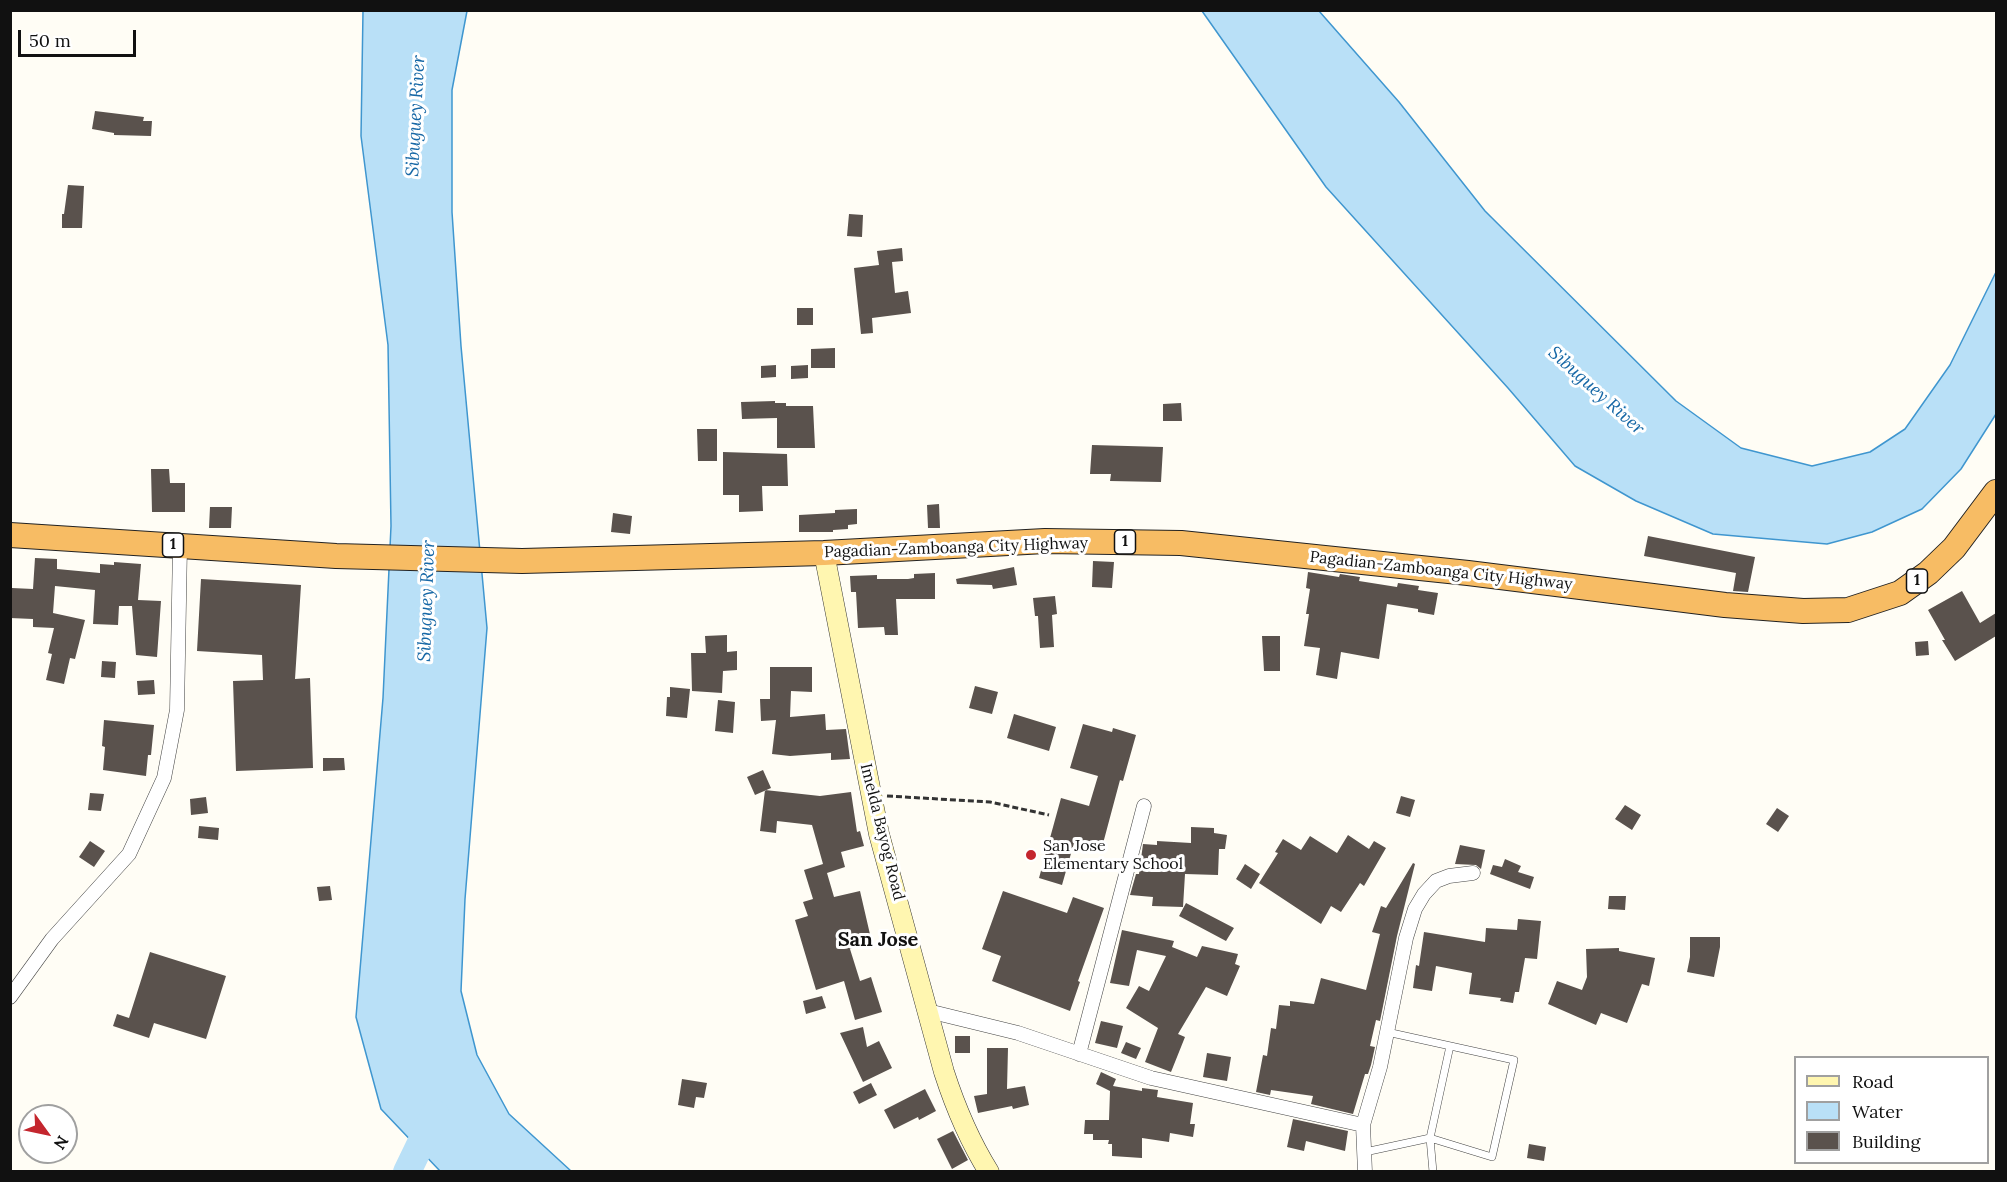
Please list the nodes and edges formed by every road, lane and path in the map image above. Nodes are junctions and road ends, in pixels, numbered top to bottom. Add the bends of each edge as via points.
1 (1996, 492) edge
2 (10, 535) edge
3 (180, 546) junction
4 (824, 553) junction
5 (871, 795) junction
6 (1144, 806) dead end
7 (1049, 815) dead end
8 (1473, 873) dead end
9 (10, 997) edge
10 (928, 1011) junction
11 (1387, 1032) junction
12 (1450, 1046) junction
13 (1079, 1054) junction
14 (1363, 1125) junction
15 (1430, 1138) junction
16 (1365, 1152) junction
17 (989, 1172) edge
18 (1365, 1172) edge
19 (1433, 1172) edge

1 - 4 highway, Pagadian-Zamboanga City Highway / 1 via 1954,548 1928,573 1900,593 1848,610 1725,605 1181,543 1045,541
2 - 3 highway, Pagadian-Zamboanga City Highway / 1
3 - 4 highway, Pagadian-Zamboanga City Highway / 1 via 336,556 522,561
3 - 9 street via 177,710 164,778 129,854 52,939
4 - 5 main road, Imelda Bayog Road
5 - 7 path via 990,802
5 - 10 main road, Imelda Bayog Road
6 - 13 street
8 - 11 street via 1436,881 1415,909
10 - 13 street via 1018,1033
10 - 17 main road, Imelda Bayog Road via 955,1105
11 - 12 lane
11 - 14 street
12 - 15 lane
12 - 15 lane via 1514,1060 1492,1157
13 - 14 street via 1151,1078
14 - 16 street
15 - 16 lane
15 - 19 lane
16 - 18 street

